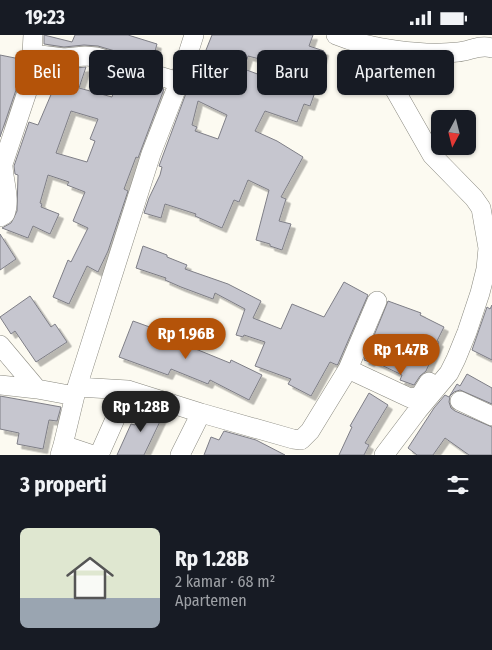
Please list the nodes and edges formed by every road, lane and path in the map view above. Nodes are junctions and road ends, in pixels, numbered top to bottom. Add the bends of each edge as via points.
1 (194, 35) edge
2 (336, 35) edge
3 (33, 44) edge
4 (490, 45) edge
5 (373, 46) junction
6 (189, 50) edge
7 (173, 79) edge
8 (174, 95) edge
9 (0, 217) edge
10 (489, 262) edge
11 (377, 301) dead end
12 (0, 345) edge
13 (447, 355) dead end
14 (348, 369) junction
15 (0, 385) edge
16 (37, 389) junction
17 (128, 390) junction
18 (76, 391) junction
19 (460, 401) dead end
20 (201, 413) junction
21 (492, 416) edge
22 (62, 450) edge
23 (93, 455) edge
24 (99, 455) edge
25 (180, 455) edge
26 (384, 455) edge

1 - 6 street
2 - 5 street
3 - 7 street via 64,58 98,57
3 - 9 street via 28,89 3,164 8,205
4 - 5 street via 459,52 430,53
5 - 10 street via 432,155 481,208
8 - 18 street via 151,154
10 - 26 street via 467,332 449,373
11 - 14 street
12 - 16 street
13 - 14 street via 420,396 410,398
14 - 20 street via 310,431 301,440
15 - 16 street
16 - 18 street
17 - 18 street
17 - 20 street
17 - 24 street
18 - 22 street
19 - 21 street
20 - 25 street
22 - 23 street

